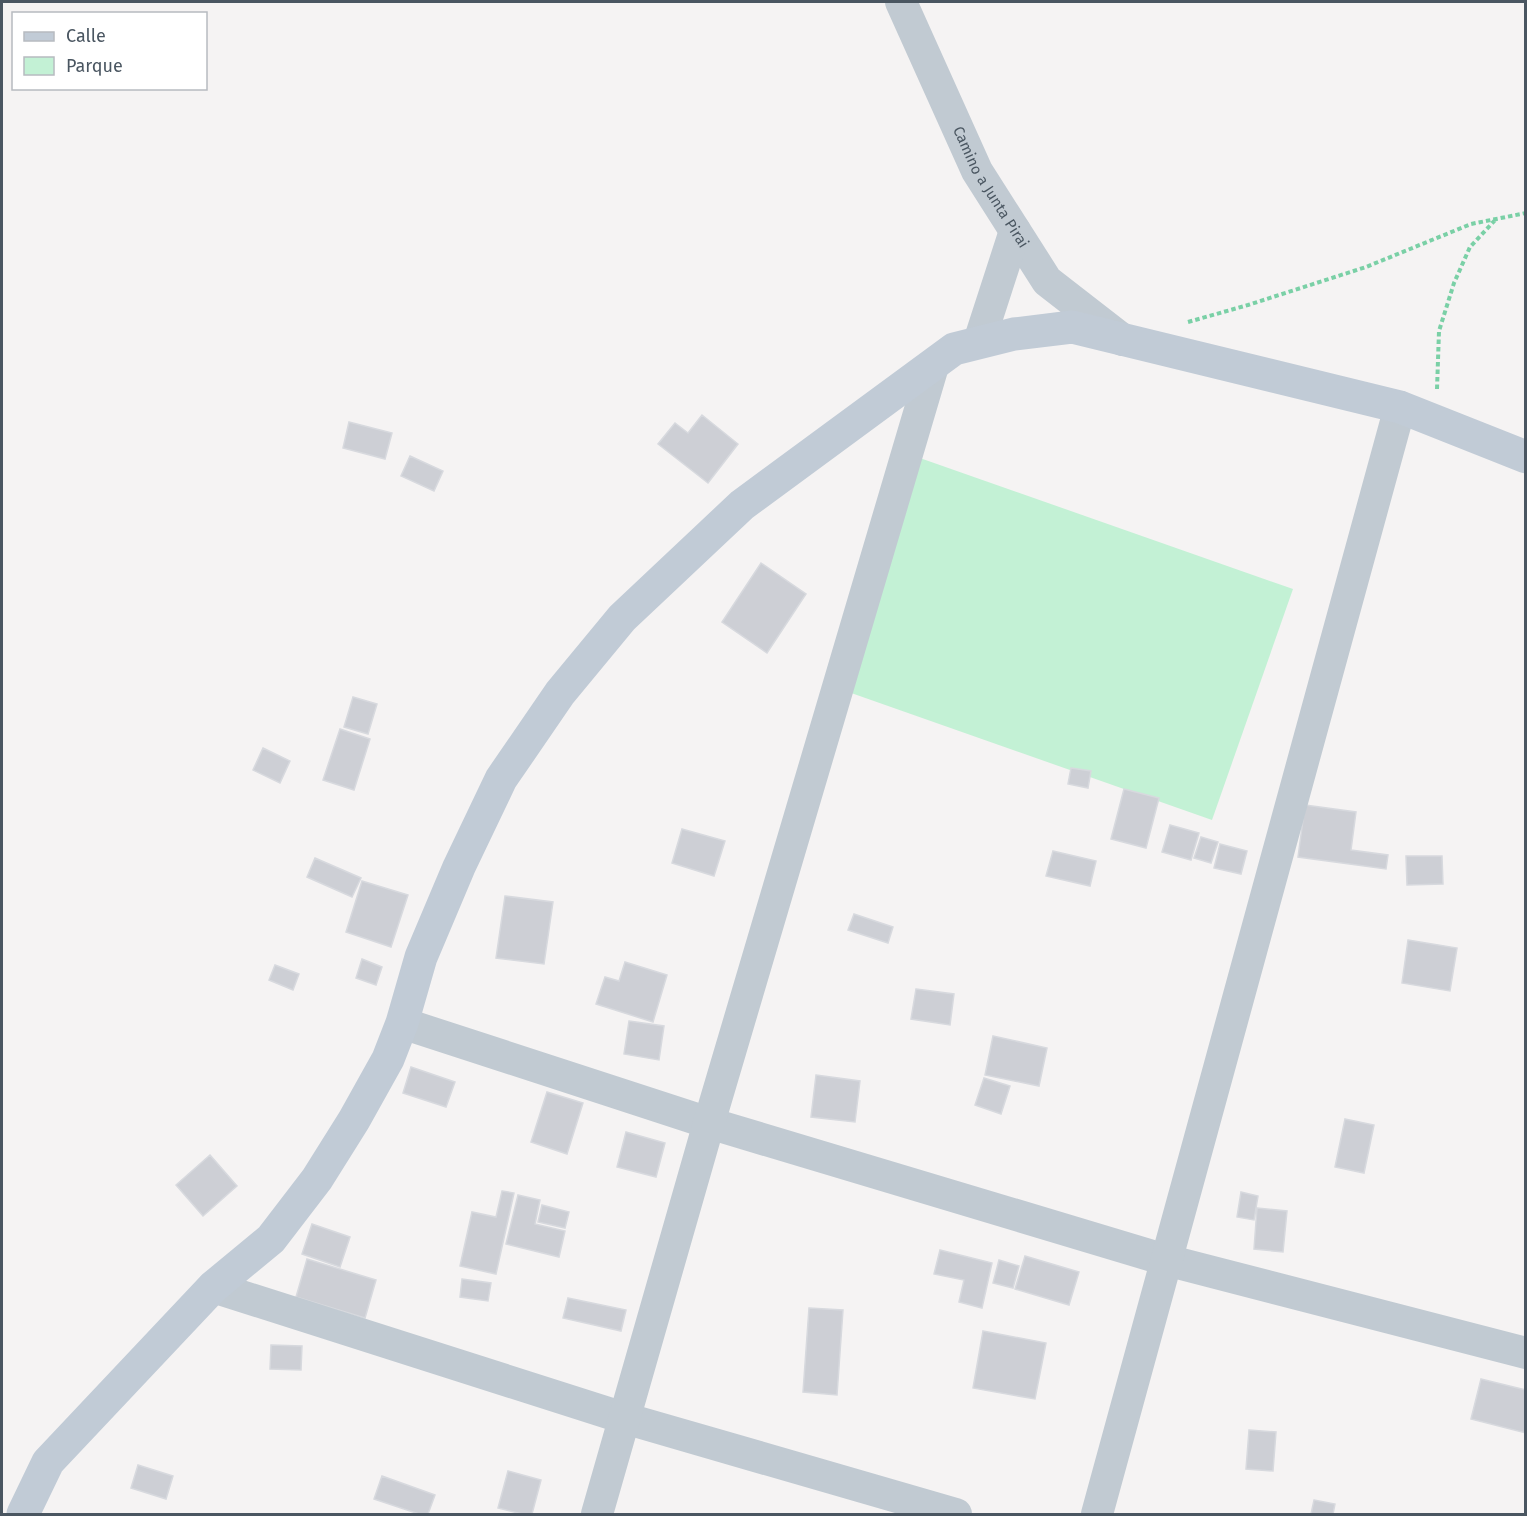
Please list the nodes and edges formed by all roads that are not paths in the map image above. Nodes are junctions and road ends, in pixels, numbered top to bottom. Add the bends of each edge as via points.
1 (902, 2) edge
2 (1015, 231) junction
3 (1123, 340) junction
4 (979, 342) junction
5 (933, 366) junction
6 (1400, 407) junction
7 (1526, 457) edge
8 (402, 1023) junction
9 (709, 1123) junction
10 (1166, 1260) junction
11 (213, 1287) junction
12 (1526, 1353) edge
13 (624, 1418) junction
14 (22, 1515) edge
15 (597, 1515) edge
16 (956, 1515) edge
17 (1097, 1515) edge

1 - 2 street, Camino a Junta Pirai via 977,171
2 - 3 street, Camino a Junta Pirai via 1047,281
2 - 4 street
3 - 4 street via 1072,327
3 - 6 street
4 - 5 street via 954,349
5 - 8 street via 742,506 622,618 560,693 501,779 468,847 422,957
5 - 9 street
6 - 7 street
6 - 10 street
8 - 9 street
8 - 11 street via 388,1059 317,1179 271,1239
9 - 10 street
9 - 13 street
10 - 12 street
10 - 17 street
11 - 13 street
11 - 14 street via 48,1462
13 - 15 street
13 - 16 street

